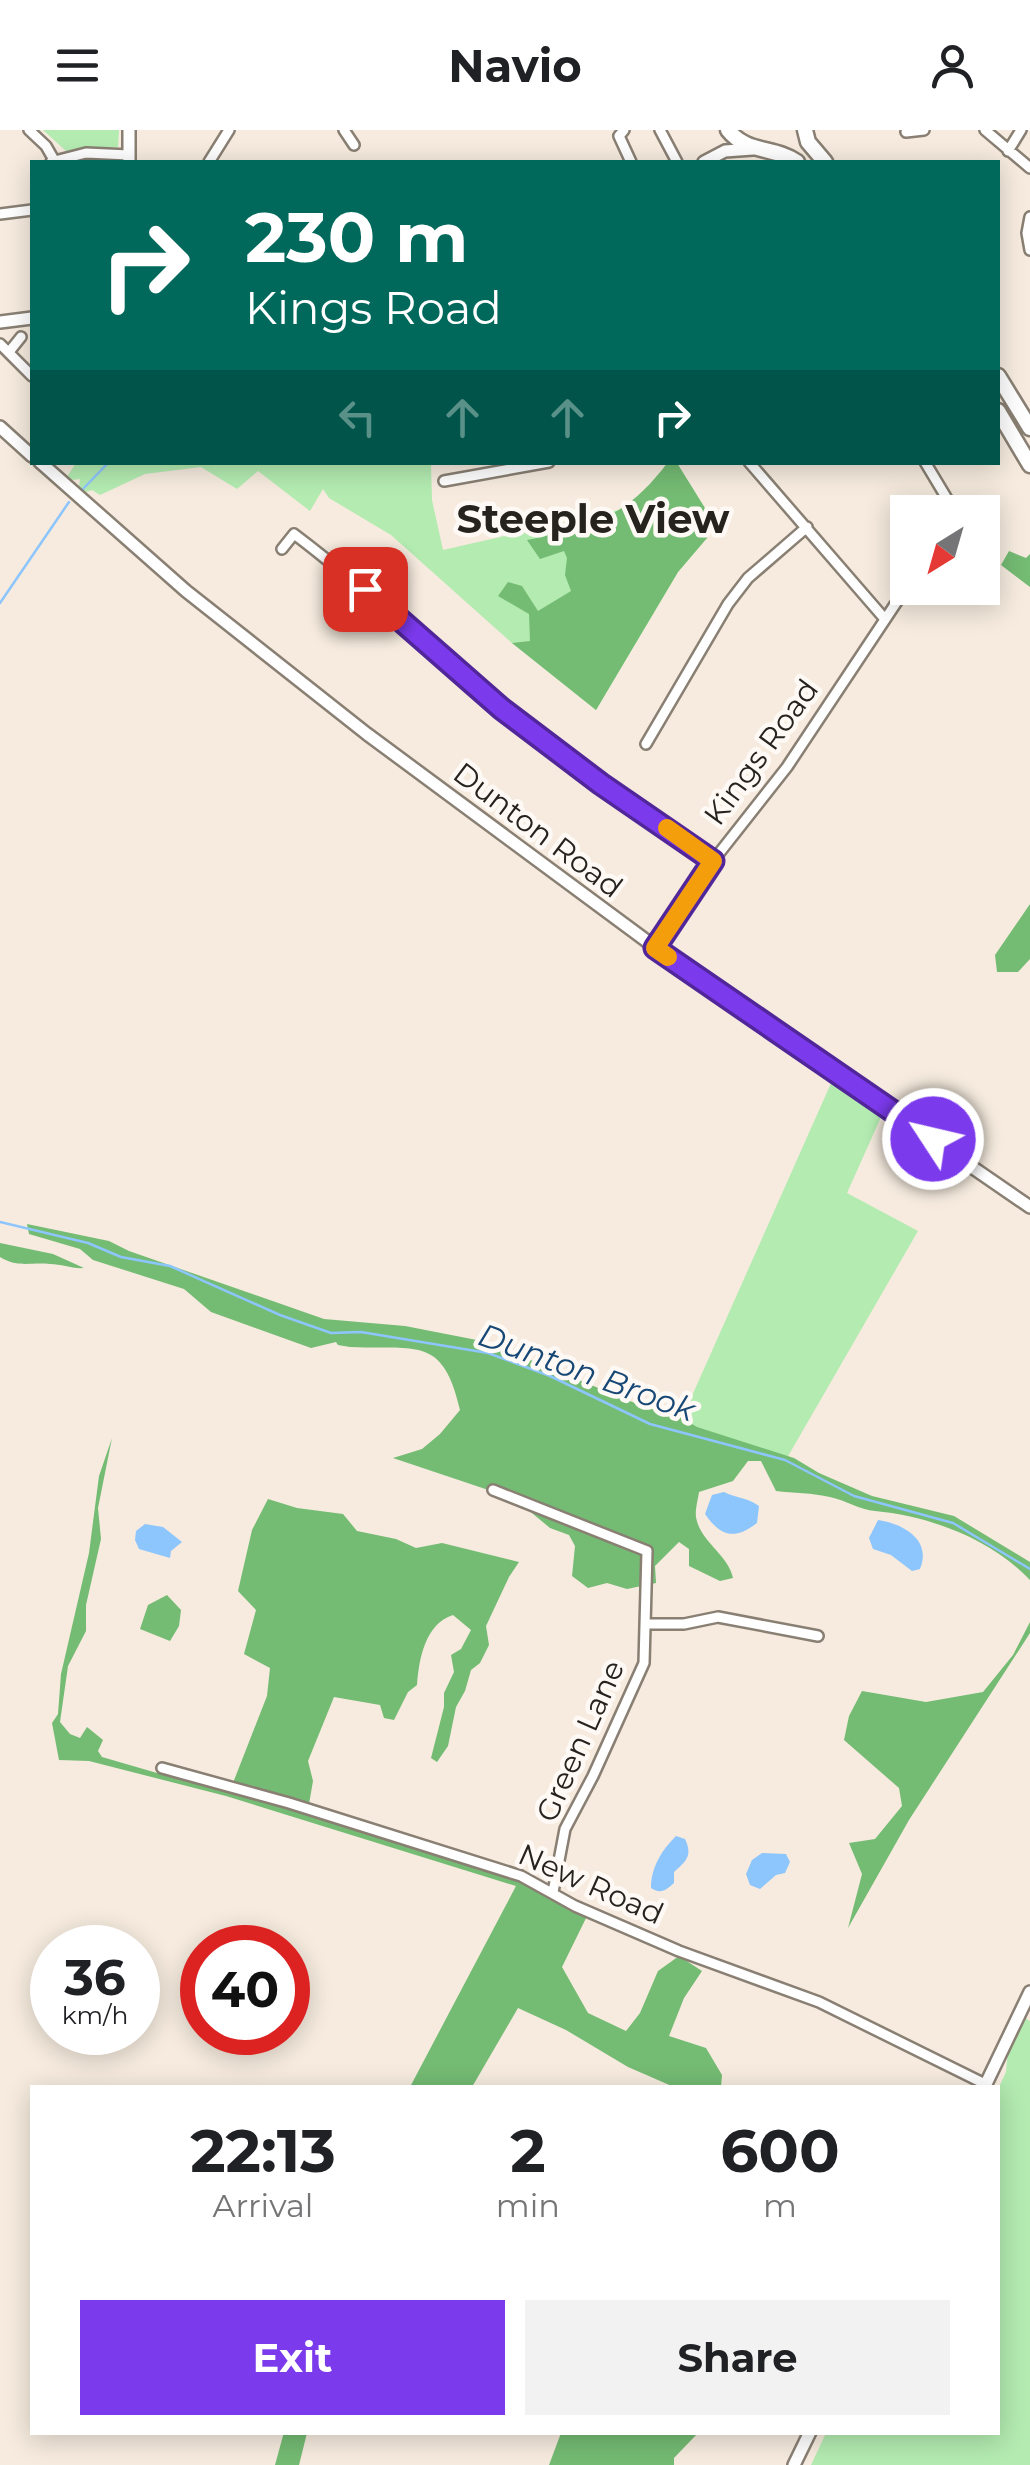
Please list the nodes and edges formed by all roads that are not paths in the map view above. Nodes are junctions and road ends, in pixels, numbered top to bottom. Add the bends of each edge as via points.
1 (29, 130) edge
2 (129, 130) edge
3 (229, 130) edge
4 (344, 130) edge
5 (624, 130) edge
6 (660, 130) edge
7 (725, 130) edge
8 (805, 130) edge
9 (924, 130) edge
10 (985, 130) edge
11 (1021, 130) edge
12 (906, 132) edge
13 (354, 145) dead end
14 (753, 149) junction
15 (1008, 151) junction
16 (129, 159) edge
17 (52, 160) edge
18 (61, 160) edge
19 (210, 160) edge
20 (630, 160) edge
21 (677, 160) edge
22 (708, 160) edge
23 (709, 160) edge
24 (794, 160) edge
25 (823, 160) edge
26 (1030, 168) edge
27 (30, 210) edge
28 (0, 214) edge
29 (1030, 217) edge
30 (1030, 250) edge
31 (30, 318) edge
32 (0, 322) edge
33 (21, 337) dead end
34 (0, 344) edge
35 (9, 352) junction
36 (30, 374) edge
37 (1000, 379) edge
38 (1000, 414) edge
39 (0, 427) edge
40 (1030, 428) edge
41 (30, 454) edge
42 (43, 465) edge
43 (532, 465) edge
44 (753, 465) edge
45 (927, 465) edge
46 (1030, 465) edge
47 (444, 481) dead end
48 (945, 495) edge
49 (806, 527) junction
50 (282, 550) dead end
51 (893, 605) edge
52 (884, 618) junction
53 (646, 744) dead end
54 (713, 861) junction
55 (655, 948) junction
56 (1030, 1207) edge
57 (493, 1490) dead end
58 (648, 1624) junction
59 (818, 1636) dead end
60 (162, 1768) dead end
61 (553, 1892) junction
62 (1030, 1992) edge
63 (982, 2085) edge
64 (984, 2085) edge
65 (809, 2435) edge
66 (794, 2465) edge

1 - 17 street
2 - 16 street
3 - 19 street
4 - 13 street
5 - 20 street via 618,136
6 - 21 street
7 - 14 highway
7 - 22 street
8 - 25 highway
9 - 12 street
10 - 15 street
11 - 15 street
14 - 23 street via 725,150
14 - 24 highway
15 - 26 street
16 - 18 street via 86,154
27 - 28 street
29 - 30 street
31 - 32 street
33 - 35 street
34 - 35 street
35 - 36 street
37 - 40 highway
38 - 46 highway
39 - 41 street
42 - 55 street, Dunton Road via 291,676
43 - 47 street
44 - 49 street
45 - 48 street
49 - 52 street
49 - 53 street via 738,591
50 - 54 street via 294,534 502,709
51 - 52 street, Kings Road
52 - 54 street, Kings Road via 786,767
54 - 55 street, Kings Road
55 - 56 street, Dunton Road
57 - 58 street, Green Lane via 647,1550
58 - 59 street via 718,1618
58 - 61 street, Green Lane via 644,1663 565,1829
60 - 61 street, New Road via 521,1876
61 - 63 street, New Road via 679,1951 819,2002
62 - 64 street
65 - 66 street

